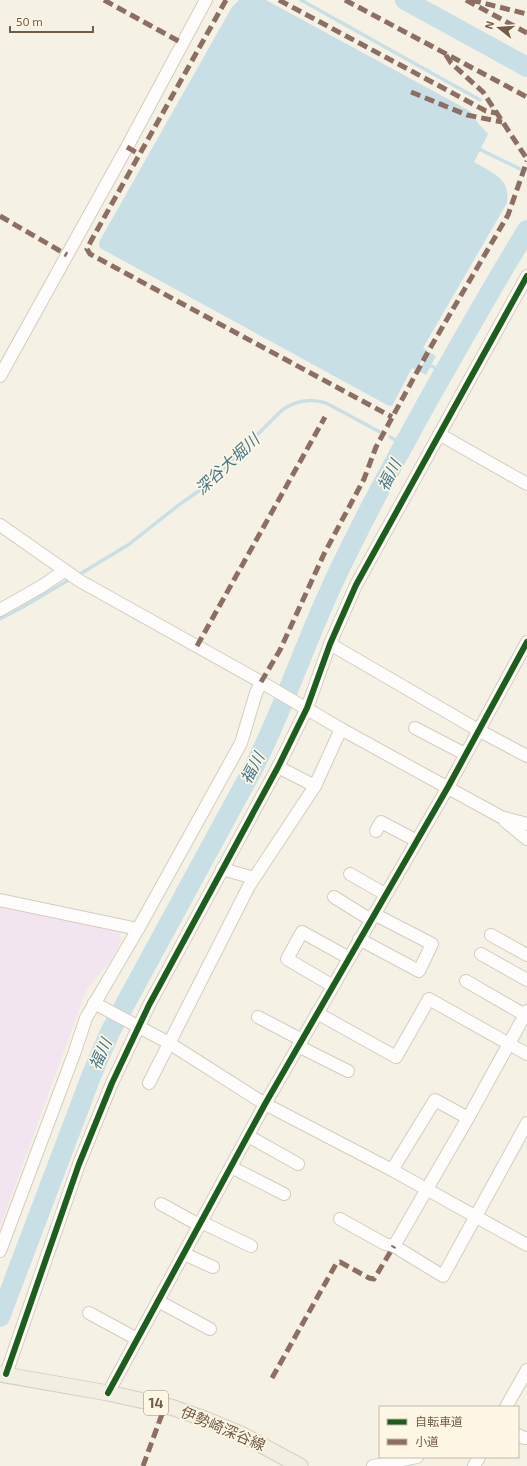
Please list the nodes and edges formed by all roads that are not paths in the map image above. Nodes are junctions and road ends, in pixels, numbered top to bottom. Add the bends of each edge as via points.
1 (206, 0) edge
2 (527, 276) edge
3 (0, 376) edge
4 (439, 434) junction
5 (527, 484) edge
6 (0, 525) edge
7 (64, 571) junction
8 (0, 610) edge
9 (527, 642) edge
10 (330, 644) junction
11 (265, 684) junction
12 (304, 707) junction
13 (415, 728) dead end
14 (341, 729) junction
15 (478, 730) junction
16 (465, 754) junction
17 (527, 756) edge
18 (278, 767) junction
19 (315, 786) junction
20 (448, 788) junction
21 (501, 817) junction
22 (527, 824) edge
23 (376, 831) dead end
24 (527, 839) edge
25 (417, 841) junction
26 (222, 869) junction
27 (350, 874) dead end
28 (254, 878) junction
29 (385, 894) junction
30 (334, 897) dead end
31 (0, 900) edge
32 (372, 917) junction
33 (138, 929) junction
34 (491, 935) dead end
35 (359, 939) junction
36 (481, 954) dead end
37 (527, 955) edge
38 (349, 958) junction
39 (527, 980) edge
40 (466, 981) dead end
41 (333, 986) junction
42 (97, 1005) junction
43 (317, 1013) junction
44 (526, 1013) edge
45 (258, 1017) dead end
46 (137, 1026) junction
47 (169, 1043) junction
48 (300, 1043) junction
49 (509, 1044) junction
50 (527, 1054) edge
51 (348, 1071) dead end
52 (149, 1082) dead end
53 (265, 1104) junction
54 (468, 1118) junction
55 (527, 1123) edge
56 (248, 1136) junction
57 (298, 1164) dead end
58 (231, 1167) junction
59 (392, 1170) junction
60 (426, 1190) junction
61 (284, 1194) dead end
62 (161, 1204) dead end
63 (476, 1216) junction
64 (340, 1219) dead end
65 (200, 1224) junction
66 (527, 1245) edge
67 (251, 1246) dead end
68 (394, 1246) junction
69 (0, 1252) edge
70 (184, 1254) junction
71 (214, 1267) dead end
72 (158, 1301) junction
73 (88, 1313) dead end
74 (210, 1329) dead end
75 (137, 1339) junction
76 (527, 1370) edge
77 (3, 1374) edge
78 (108, 1393) junction
79 (507, 1406) edge
80 (412, 1458) edge
81 (300, 1466) edge
82 (374, 1466) edge

1 - 3 street
2 - 4 street
4 - 5 street
4 - 10 street via 356,585
6 - 7 street
7 - 8 street
7 - 11 street
9 - 15 street
10 - 12 street
10 - 15 street
11 - 12 street
11 - 33 street via 256,693 241,743
12 - 14 street
12 - 18 street
13 - 16 street
14 - 19 street
14 - 20 street
15 - 16 street
15 - 17 street
16 - 20 street
18 - 19 street
18 - 26 street
19 - 28 street
20 - 21 street
20 - 25 street
21 - 22 street
21 - 24 street
23 - 25 street via 381,822
25 - 29 street
26 - 28 street
26 - 46 street
27 - 29 street
28 - 47 street
29 - 32 street
30 - 32 street
31 - 33 street
32 - 35 street
32 - 35 street via 432,944 419,971
33 - 42 street
34 - 37 street
35 - 38 street
36 - 39 street
38 - 41 street
38 - 41 street via 302,932 287,959
40 - 44 street
41 - 43 street
42 - 46 street
42 - 69 street via 86,1018
43 - 48 street
43 - 49 street via 396,1057 429,999
44 - 49 street
45 - 48 street
46 - 47 street
46 - 77 street via 79,1164
47 - 52 street
47 - 53 street
48 - 51 street
48 - 53 street
49 - 50 street
49 - 54 street
53 - 56 street
53 - 59 street
54 - 59 street via 435,1100
54 - 60 street
55 - 63 street
56 - 57 street
56 - 58 street
58 - 61 street
58 - 65 street
59 - 60 street
60 - 63 street
60 - 68 street
62 - 65 street
63 - 66 street
63 - 68 street via 443,1276
64 - 68 street via 385,1244
65 - 67 street
65 - 70 street
70 - 71 street
70 - 72 street
72 - 74 street
72 - 75 street
73 - 75 street
75 - 78 street
76 - 79 street
77 - 78 main road, 伊勢崎深谷線 / 14
78 - 81 main road, 伊勢崎深谷線 / 14 via 171,1407 205,1419 242,1434
80 - 82 street

